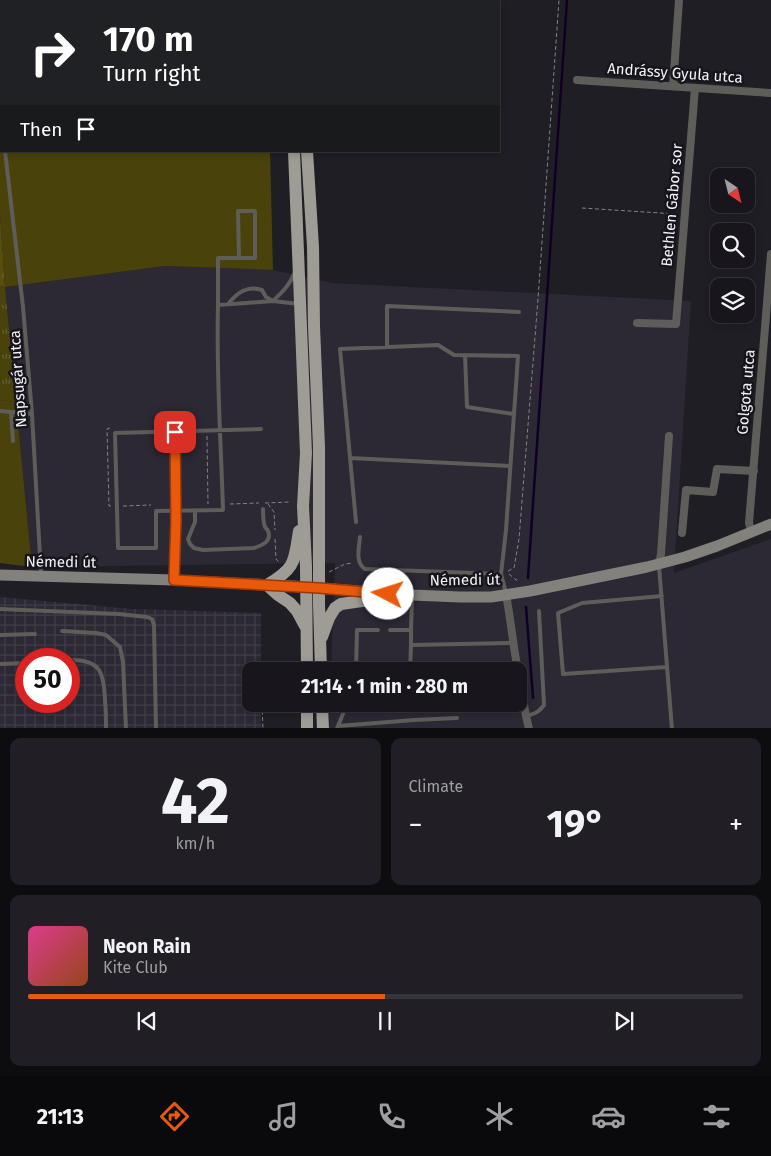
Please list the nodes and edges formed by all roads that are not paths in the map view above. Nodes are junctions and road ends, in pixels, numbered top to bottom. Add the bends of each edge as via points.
1 (679, 0) edge
2 (576, 80) dead end
3 (673, 86) junction
4 (695, 88) junction
5 (771, 93) edge
6 (5, 152) edge
7 (294, 152) edge
8 (307, 152) edge
9 (771, 254) edge
10 (298, 255) junction
11 (239, 258) junction
12 (313, 285) junction
13 (273, 301) junction
14 (228, 304) junction
15 (218, 305) junction
16 (304, 308) junction
17 (519, 312) dead end
18 (637, 323) dead end
19 (387, 347) junction
20 (465, 355) junction
21 (0, 411) edge
22 (11, 412) junction
23 (32, 414) junction
24 (514, 414) junction
25 (261, 429) dead end
26 (220, 430) junction
27 (175, 432) junction
28 (670, 436) dead end
29 (13, 441) dead end
30 (350, 458) junction
31 (510, 466) junction
32 (754, 471) junction
33 (303, 506) junction
34 (263, 509) dead end
35 (176, 511) junction
36 (195, 511) junction
37 (356, 522) dead end
38 (771, 524) edge
39 (752, 532) junction
40 (682, 534) dead end
41 (360, 537) dead end
42 (659, 564) junction
43 (501, 574) junction
44 (0, 575) edge
45 (41, 576) junction
46 (174, 580) junction
47 (267, 584) junction
48 (306, 587) junction
49 (319, 588) junction
50 (388, 594) junction
51 (412, 595) junction
52 (506, 595) junction
53 (662, 596) junction
54 (0, 609) edge
55 (539, 611) dead end
56 (306, 628) junction
57 (378, 630) dead end
58 (390, 630) dead end
59 (410, 630) junction
60 (62, 631) dead end
61 (34, 634) dead end
62 (0, 635) edge
63 (320, 642) junction
64 (513, 643) junction
65 (411, 645) junction
66 (80, 660) edge
67 (307, 662) edge
68 (321, 662) edge
69 (356, 662) edge
70 (410, 662) edge
71 (516, 662) edge
72 (15, 663) edge
73 (0, 664) edge
74 (667, 667) junction
75 (307, 712) edge
76 (322, 712) edge
77 (344, 712) edge
78 (525, 712) edge
79 (526, 716) junction
80 (457, 718) dead end
81 (338, 727) edge
82 (106, 728) edge
83 (126, 728) edge
84 (156, 728) edge
85 (307, 728) edge
86 (323, 728) edge
87 (529, 728) edge
88 (672, 728) edge

1 - 3 street
2 - 3 street, Andrássy Gyula utca
3 - 4 street, Andrássy Gyula utca
4 - 5 street, Andrássy Gyula utca
4 - 18 street, Bethlen Gábor sor via 676,324
6 - 23 lane, Napsugár utca
7 - 10 main road
8 - 12 main road
9 - 32 street, Golgota utca
10 - 13 lane via 292,280
10 - 16 main road
11 - 11 lane via 238,211 255,211 255,258
11 - 15 lane via 218,258
12 - 16 lane
12 - 49 main road via 319,447
13 - 14 lane
13 - 14 lane via 259,288 249,288
13 - 16 lane
14 - 15 lane
15 - 26 lane
16 - 33 main road via 306,453
17 - 19 lane via 387,306
19 - 20 lane via 438,345 454,355
19 - 30 lane via 340,348
20 - 24 lane via 467,406
20 - 24 lane via 518,356
21 - 22 lane
22 - 23 lane
22 - 29 lane
23 - 45 lane, Napsugár utca
24 - 31 lane
25 - 26 lane
26 - 27 lane
26 - 36 lane via 223,510
27 - 35 lane
27 - 35 lane via 115,433 118,548 156,548 156,512
28 - 42 street
30 - 31 lane
30 - 37 lane
31 - 43 lane
32 - 39 street, Golgota utca
32 - 40 street via 717,469 714,492 686,490
33 - 47 main road via 295,558 289,570
33 - 48 main road
34 - 36 lane via 268,538 261,546 202,550 194,548 188,539 195,522
35 - 36 lane
35 - 46 lane
38 - 39 main road, Némedi út
39 - 42 main road, Némedi út via 685,558
41 - 43 lane via 359,562 365,569
42 - 52 main road, Némedi út
42 - 53 lane
43 - 52 lane
44 - 45 main road, Némedi út
45 - 46 main road, Némedi út
46 - 47 main road, Némedi út
47 - 48 main road, Némedi út
47 - 56 main road via 290,603
48 - 49 main road, Némedi út
48 - 56 main road
49 - 50 main road, Némedi út
49 - 63 main road
50 - 51 main road, Némedi út
50 - 63 main road via 335,608
51 - 52 main road, Némedi út via 474,598
51 - 59 lane
52 - 64 street
53 - 74 lane
53 - 74 lane via 582,603 558,613 563,674
54 - 84 lane via 120,614 152,619
55 - 79 lane via 544,705 540,711
56 - 67 main road
57 - 69 lane via 356,630
58 - 59 lane
59 - 65 lane
60 - 83 lane via 106,635 120,647 124,662
61 - 62 lane
63 - 68 main road
64 - 65 lane
64 - 71 street
65 - 70 lane
66 - 82 lane via 101,672 105,682
72 - 73 lane
74 - 88 lane
75 - 85 main road
76 - 86 main road
77 - 81 lane
78 - 79 street
79 - 87 street
80 - 81 lane

